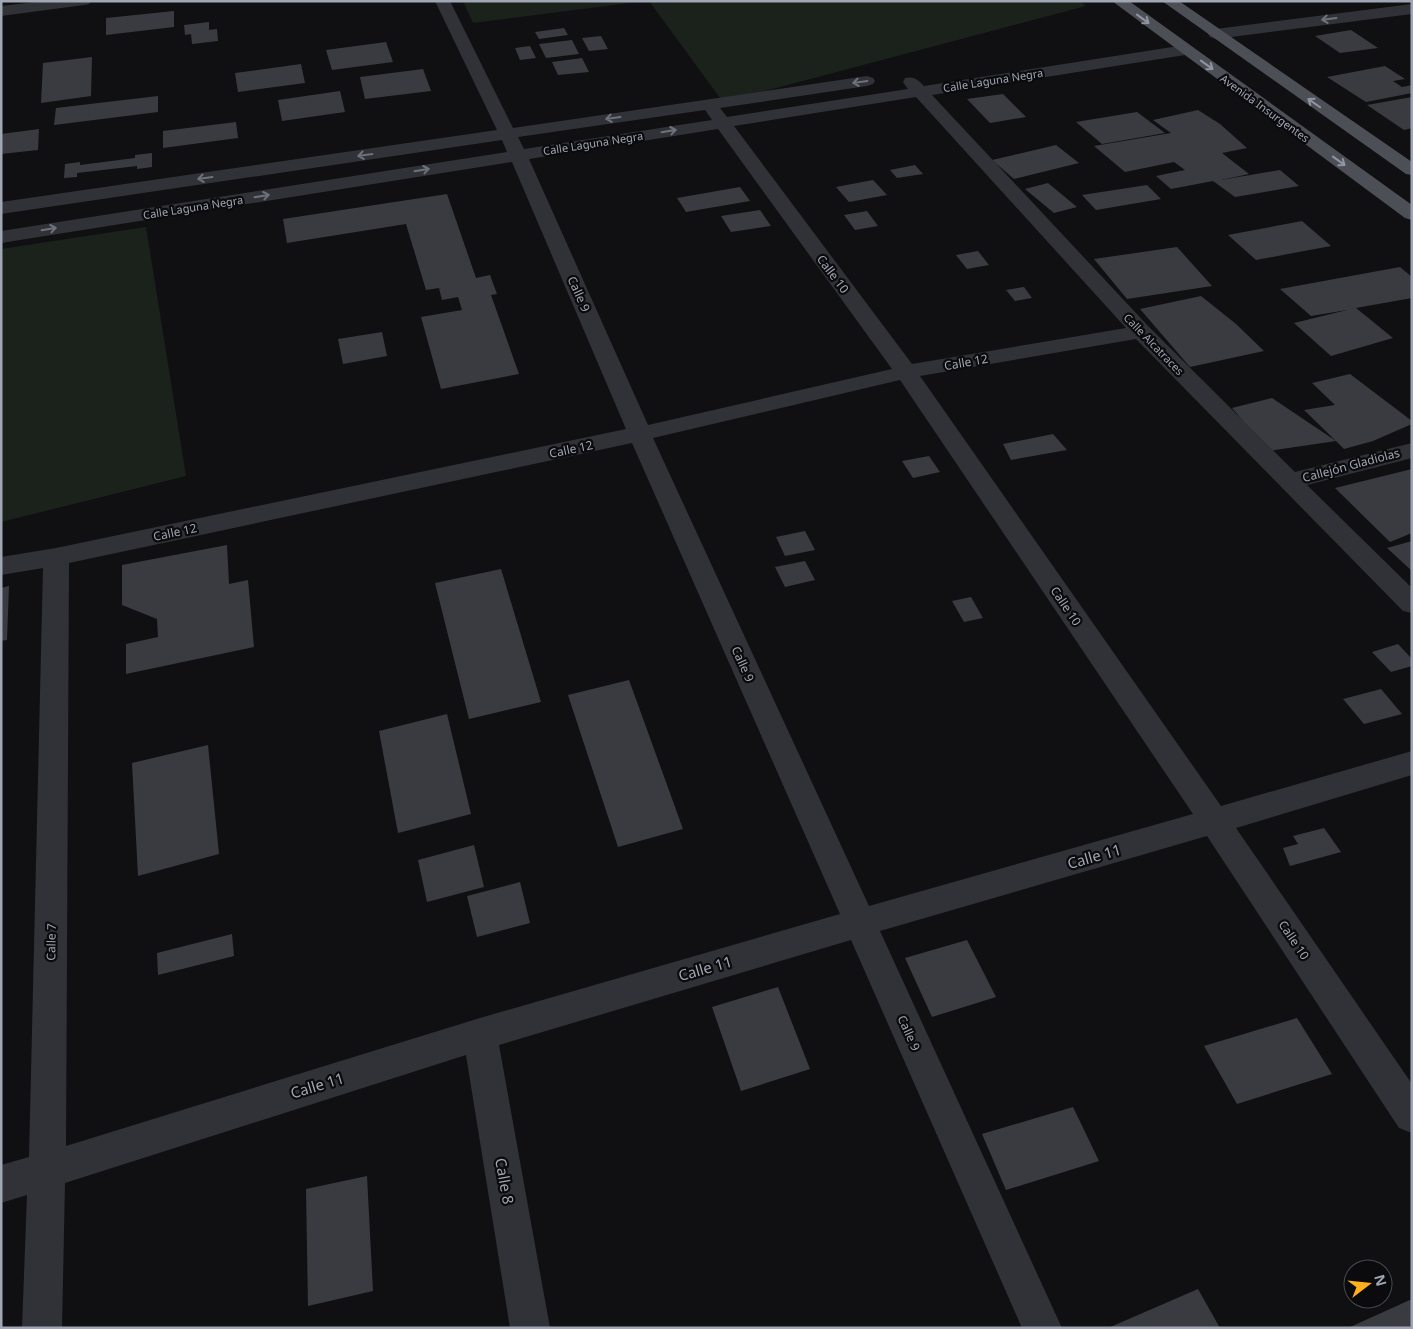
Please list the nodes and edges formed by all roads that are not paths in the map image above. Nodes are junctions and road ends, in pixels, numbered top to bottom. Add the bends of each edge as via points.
1 (84, 1) edge
2 (442, 1) edge
3 (1119, 1) edge
4 (1169, 1) edge
5 (66, 2) edge
6 (1412, 9) edge
7 (1, 11) edge
8 (1412, 20) edge
9 (1216, 34) junction
10 (1168, 37) junction
11 (1232, 46) junction
12 (1100, 47) dead end
13 (1186, 50) junction
14 (906, 79) junction
15 (715, 114) junction
16 (512, 144) junction
17 (1412, 170) edge
18 (137, 188) junction
19 (1, 208) edge
20 (1412, 214) edge
21 (138, 215) junction
22 (1, 237) edge
23 (1141, 332) junction
24 (906, 372) junction
25 (640, 434) junction
26 (1412, 450) edge
27 (1291, 481) junction
28 (56, 557) junction
29 (1, 566) edge
30 (1412, 604) edge
31 (1412, 763) edge
32 (1214, 822) junction
33 (860, 922) junction
34 (480, 1034) junction
35 (1412, 1116) edge
36 (47, 1170) junction
37 (1, 1184) edge
38 (42, 1328) edge
39 (530, 1328) edge
40 (1042, 1328) edge

1 - 5 street
2 - 16 street, Calle 9
3 -> 10 main road, Avenida Insurgentes
4 - 9 main road
5 - 7 street
6 -> 9 street
8 - 11 street
9 - 11 main road
10 - 12 street
10 - 13 main road, Avenida Insurgentes
17 -> 11 main road
13 - 14 street, Calle Laguna Negra
13 -> 20 main road, Avenida Insurgentes
14 - 15 street, Calle Laguna Negra
14 -> 15 street, Calle Laguna Negra
14 - 23 street, Calle Alcatraces
16 -> 15 street, Calle Laguna Negra
15 -> 16 street, Calle Laguna Negra
15 - 24 street, Calle 10
16 -> 18 street, Calle Laguna Negra
21 -> 16 street, Calle Laguna Negra
16 - 25 street, Calle 9
18 - 19 street, Calle Laguna Negra
18 - 21 street
22 -> 21 street, Calle Laguna Negra
23 - 24 street, Calle 12
23 - 27 street, Calle Alcatraces
24 - 25 street, Calle 12
24 - 32 street, Calle 10
25 - 28 street, Calle 12
25 - 33 street, Calle 9
26 - 27 street, Callejón Gladiolas
27 - 30 street, Calle Alcatraces
28 - 29 street, Calle 12
28 - 36 street, Calle 7
31 - 32 street, Calle 11
32 - 33 street, Calle 11
32 - 35 street, Calle 10
33 - 34 street, Calle 11
33 - 40 street, Calle 9
34 - 36 street, Calle 11
34 - 39 street, Calle 8
36 - 37 street, Calle 11
36 - 38 street, Calle 7

